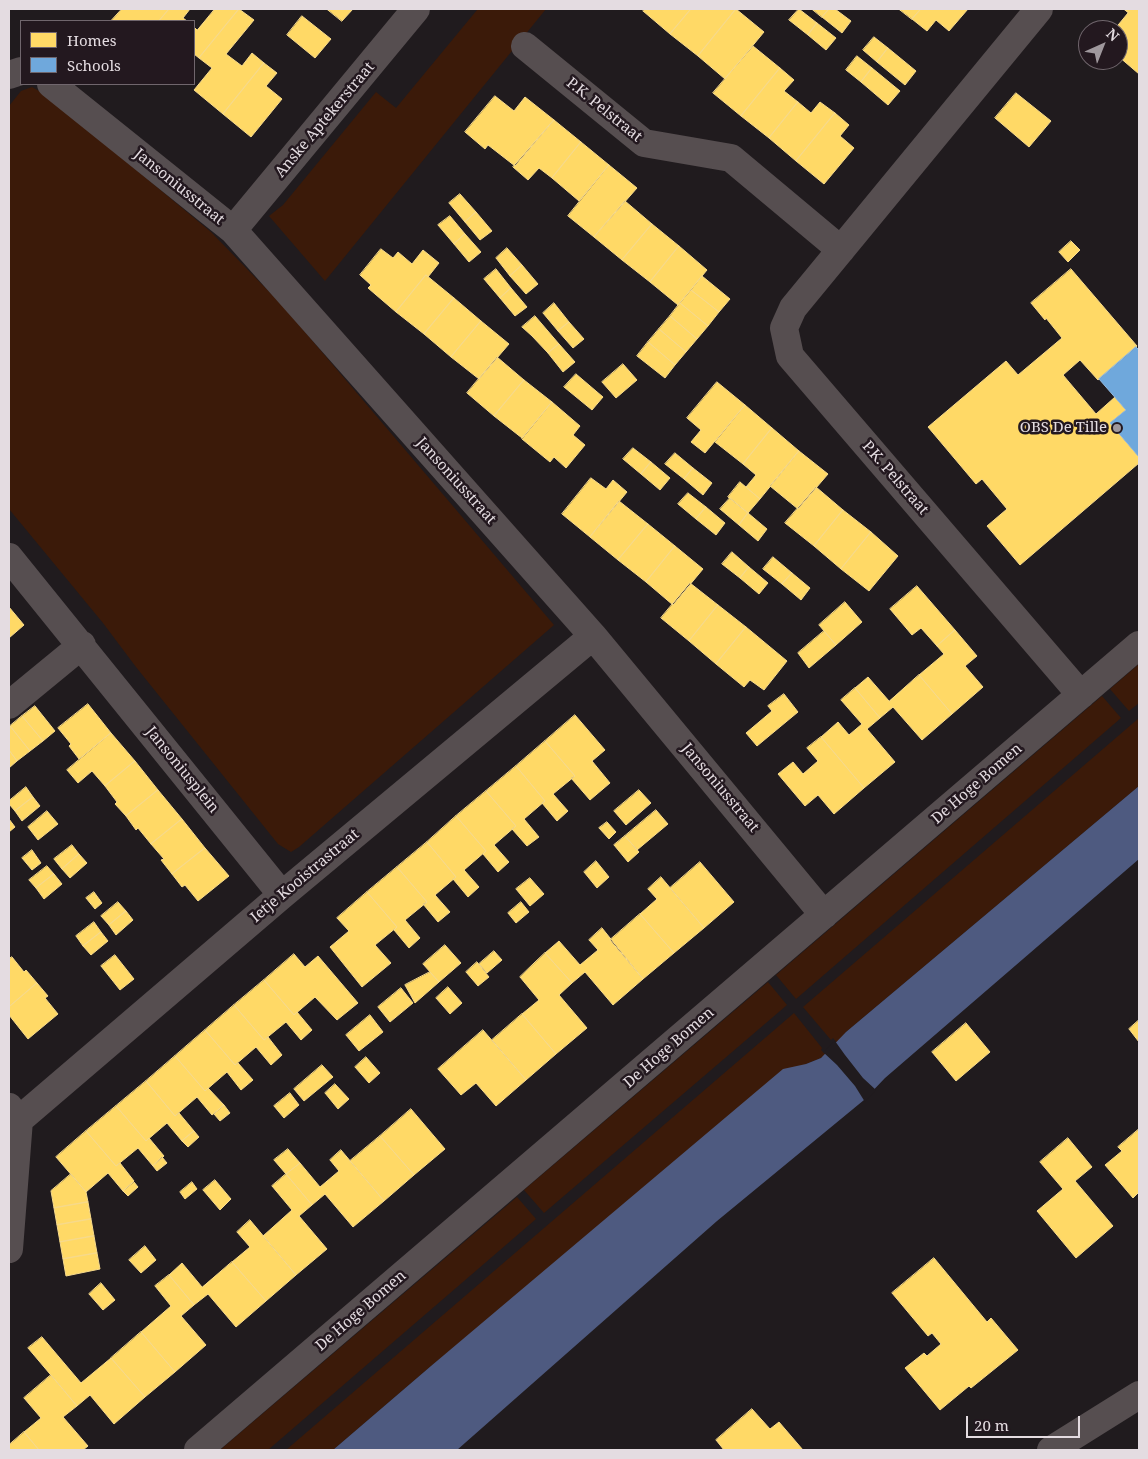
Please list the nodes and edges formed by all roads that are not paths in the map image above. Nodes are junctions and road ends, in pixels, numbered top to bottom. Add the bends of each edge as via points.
1 (416, 9) edge
2 (1039, 9) edge
3 (525, 46) dead end
4 (52, 85) edge
5 (233, 230) junction
6 (841, 250) junction
7 (9, 557) edge
8 (593, 636) junction
9 (82, 645) junction
10 (1139, 645) edge
11 (1081, 695) junction
12 (9, 705) edge
13 (282, 895) junction
14 (824, 915) junction
15 (14, 1113) edge
16 (9, 1249) edge
17 (1139, 1395) edge
18 (198, 1450) edge
19 (1051, 1450) edge

1 - 5 street, Anske Aptekerstraat
2 - 6 street, P.K. Pelstraat
3 - 6 street, P.K. Pelstraat via 644,143 731,158
4 - 5 street, Jansoniusstraat
5 - 8 street, Jansoniusstraat
6 - 11 street, P.K. Pelstraat via 793,308 784,328 790,356
7 - 9 street, Jansoniusplein
8 - 13 street, Ietje Kooistrastraat
8 - 14 street, Jansoniusstraat
9 - 12 street
9 - 13 street, Jansoniusplein
10 - 11 street, De Hoge Bomen
11 - 14 street, De Hoge Bomen
13 - 15 street, Ietje Kooistrastraat
14 - 18 street, De Hoge Bomen
15 - 16 street
17 - 19 street

